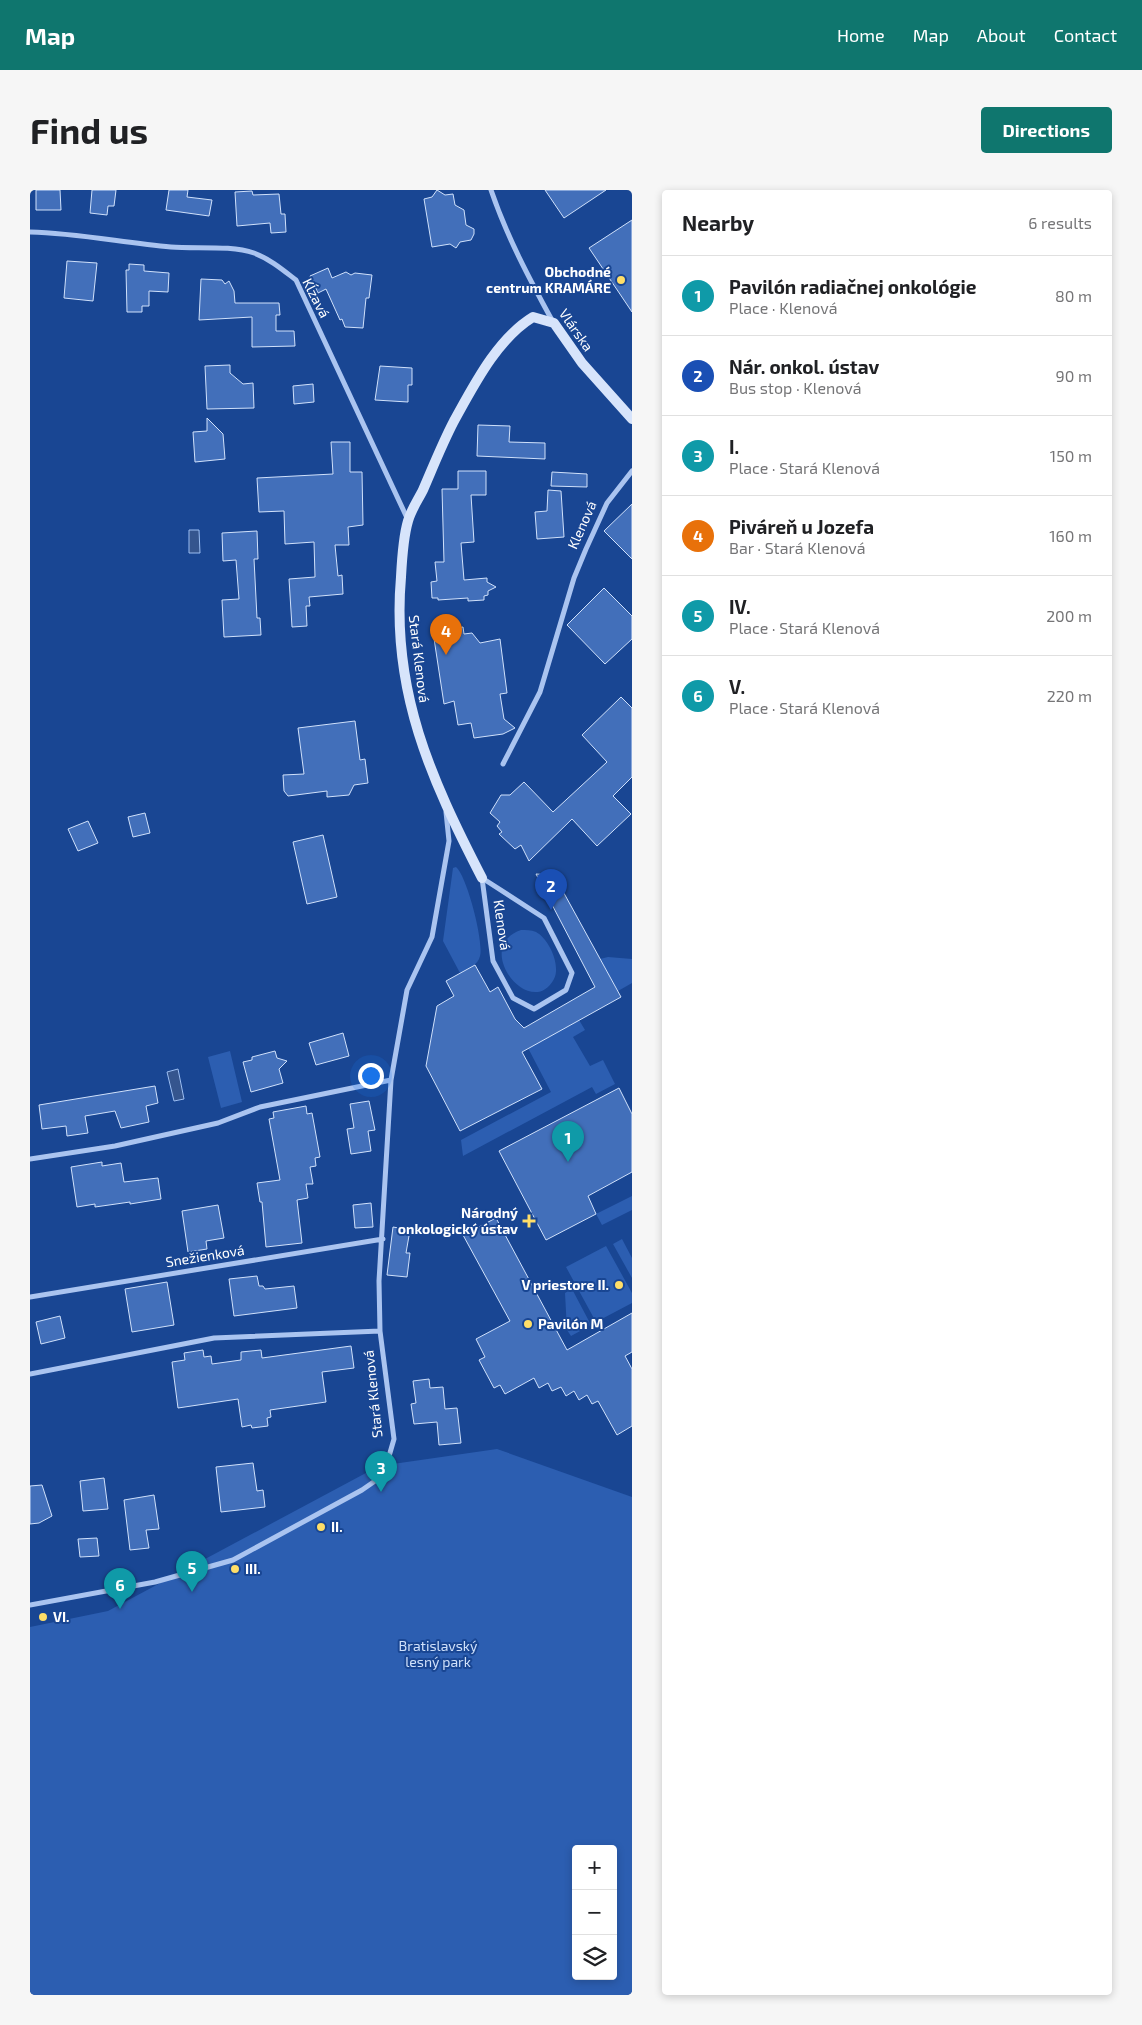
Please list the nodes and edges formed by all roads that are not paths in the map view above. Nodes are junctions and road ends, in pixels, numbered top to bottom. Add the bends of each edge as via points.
1 (491, 190) edge
2 (30, 232) edge
3 (554, 323) junction
4 (632, 419) edge
5 (632, 470) edge
6 (408, 520) junction
7 (503, 764) dead end
8 (445, 804) junction
9 (482, 878) junction
10 (391, 1080) junction
11 (30, 1159) edge
12 (383, 1238) junction
13 (30, 1297) edge
14 (380, 1331) junction
15 (30, 1374) edge
16 (30, 1605) edge

1 - 3 street, Vlárska via 501,220
2 - 6 street, Kĺzavá via 172,247 236,250 254,253 273,262 296,280
3 - 4 street, Vlárska via 582,363
3 - 6 street, Stará Klenová via 533,317 509,334 463,405
5 - 7 street, Klenová via 607,503 586,549 574,578 540,692
6 - 8 street, Stará Klenová via 398,602 405,682
8 - 9 street, Klenová
8 - 10 street, Stará Klenová via 448,841 432,937 407,990
9 - 9 street, Klenová via 544,918 572,973 566,990 534,1009 513,998 493,961
10 - 11 street via 260,1107 218,1123 115,1146
10 - 12 street, Stará Klenová
12 - 13 street, Snežienková
12 - 14 street, Stará Klenová via 379,1281
14 - 15 street via 214,1338
14 - 16 street, Stará Klenová via 394,1439 385,1470 375,1481 234,1560 155,1582

